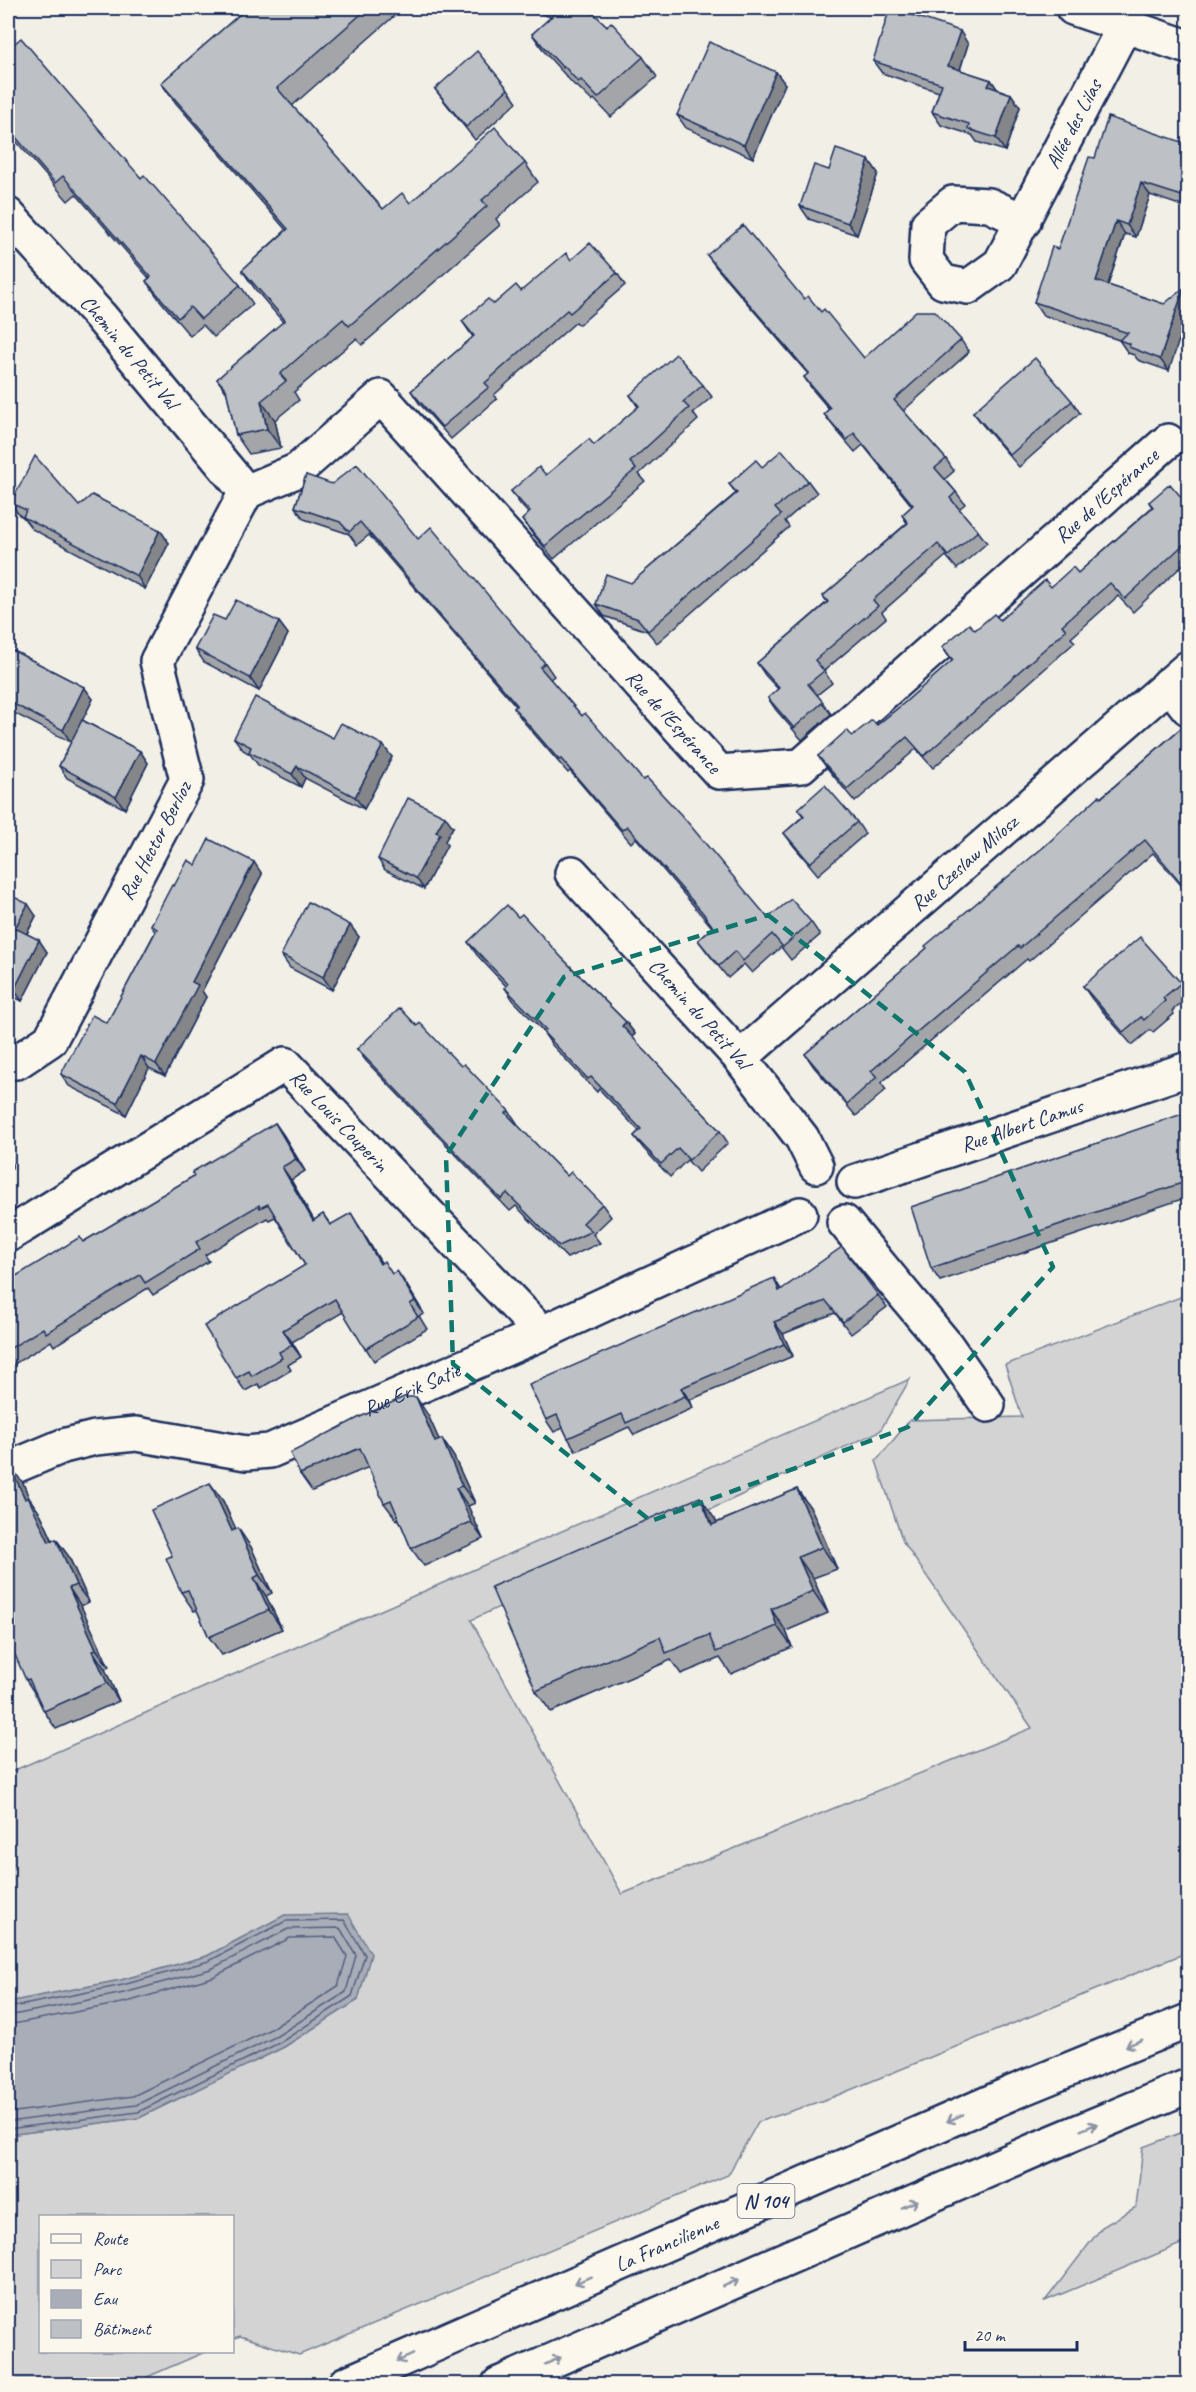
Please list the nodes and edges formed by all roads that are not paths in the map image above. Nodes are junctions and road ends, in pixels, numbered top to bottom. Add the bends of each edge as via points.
1 (1073, 8) edge
2 (1125, 25) junction
3 (1188, 47) edge
4 (8, 215) edge
5 (1024, 221) dead end
6 (1168, 441) dead end
7 (246, 492) junction
8 (1182, 686) edge
9 (572, 873) dead end
10 (740, 1058) junction
11 (8, 1062) edge
12 (1188, 1069) edge
13 (816, 1166) junction
14 (854, 1182) junction
15 (800, 1214) junction
16 (844, 1222) junction
17 (8, 1235) edge
18 (542, 1333) junction
19 (988, 1405) dead end
20 (8, 1469) edge
21 (1188, 2021) edge
22 (1188, 2086) edge
23 (345, 2385) edge
24 (499, 2385) edge

1 - 2 main road
2 - 3 main road
2 - 5 main road, Allée des Lilas
4 - 7 main road, Chemin du Petit Val via 100,316
6 - 7 main road, Rue de l'Espérance via 801,766 719,772 381,397 298,470
7 - 11 main road, Rue Hector Berlioz via 157,661 187,780 50,1041 17,1062
8 - 10 main road, Rue Czeslaw Milosz
9 - 10 main road, Chemin du Petit Val
10 - 13 main road, Chemin du Petit Val via 802,1138
12 - 14 main road, Rue Albert Camus
13 - 14 main road via 842,1169
13 - 15 main road via 806,1171 795,1190 794,1200
14 - 16 main road via 856,1204
15 - 16 main road via 823,1228
15 - 18 main road, Rue Erik Satie
16 - 19 main road via 946,1345
17 - 18 main road, Rue Louis Couperin via 285,1064
18 - 20 main road, Rue Erik Satie via 270,1451 246,1453 136,1434 63,1446
21 -> 23 main road, La Francilienne / N 104 via 1009,2094
24 -> 22 main road

